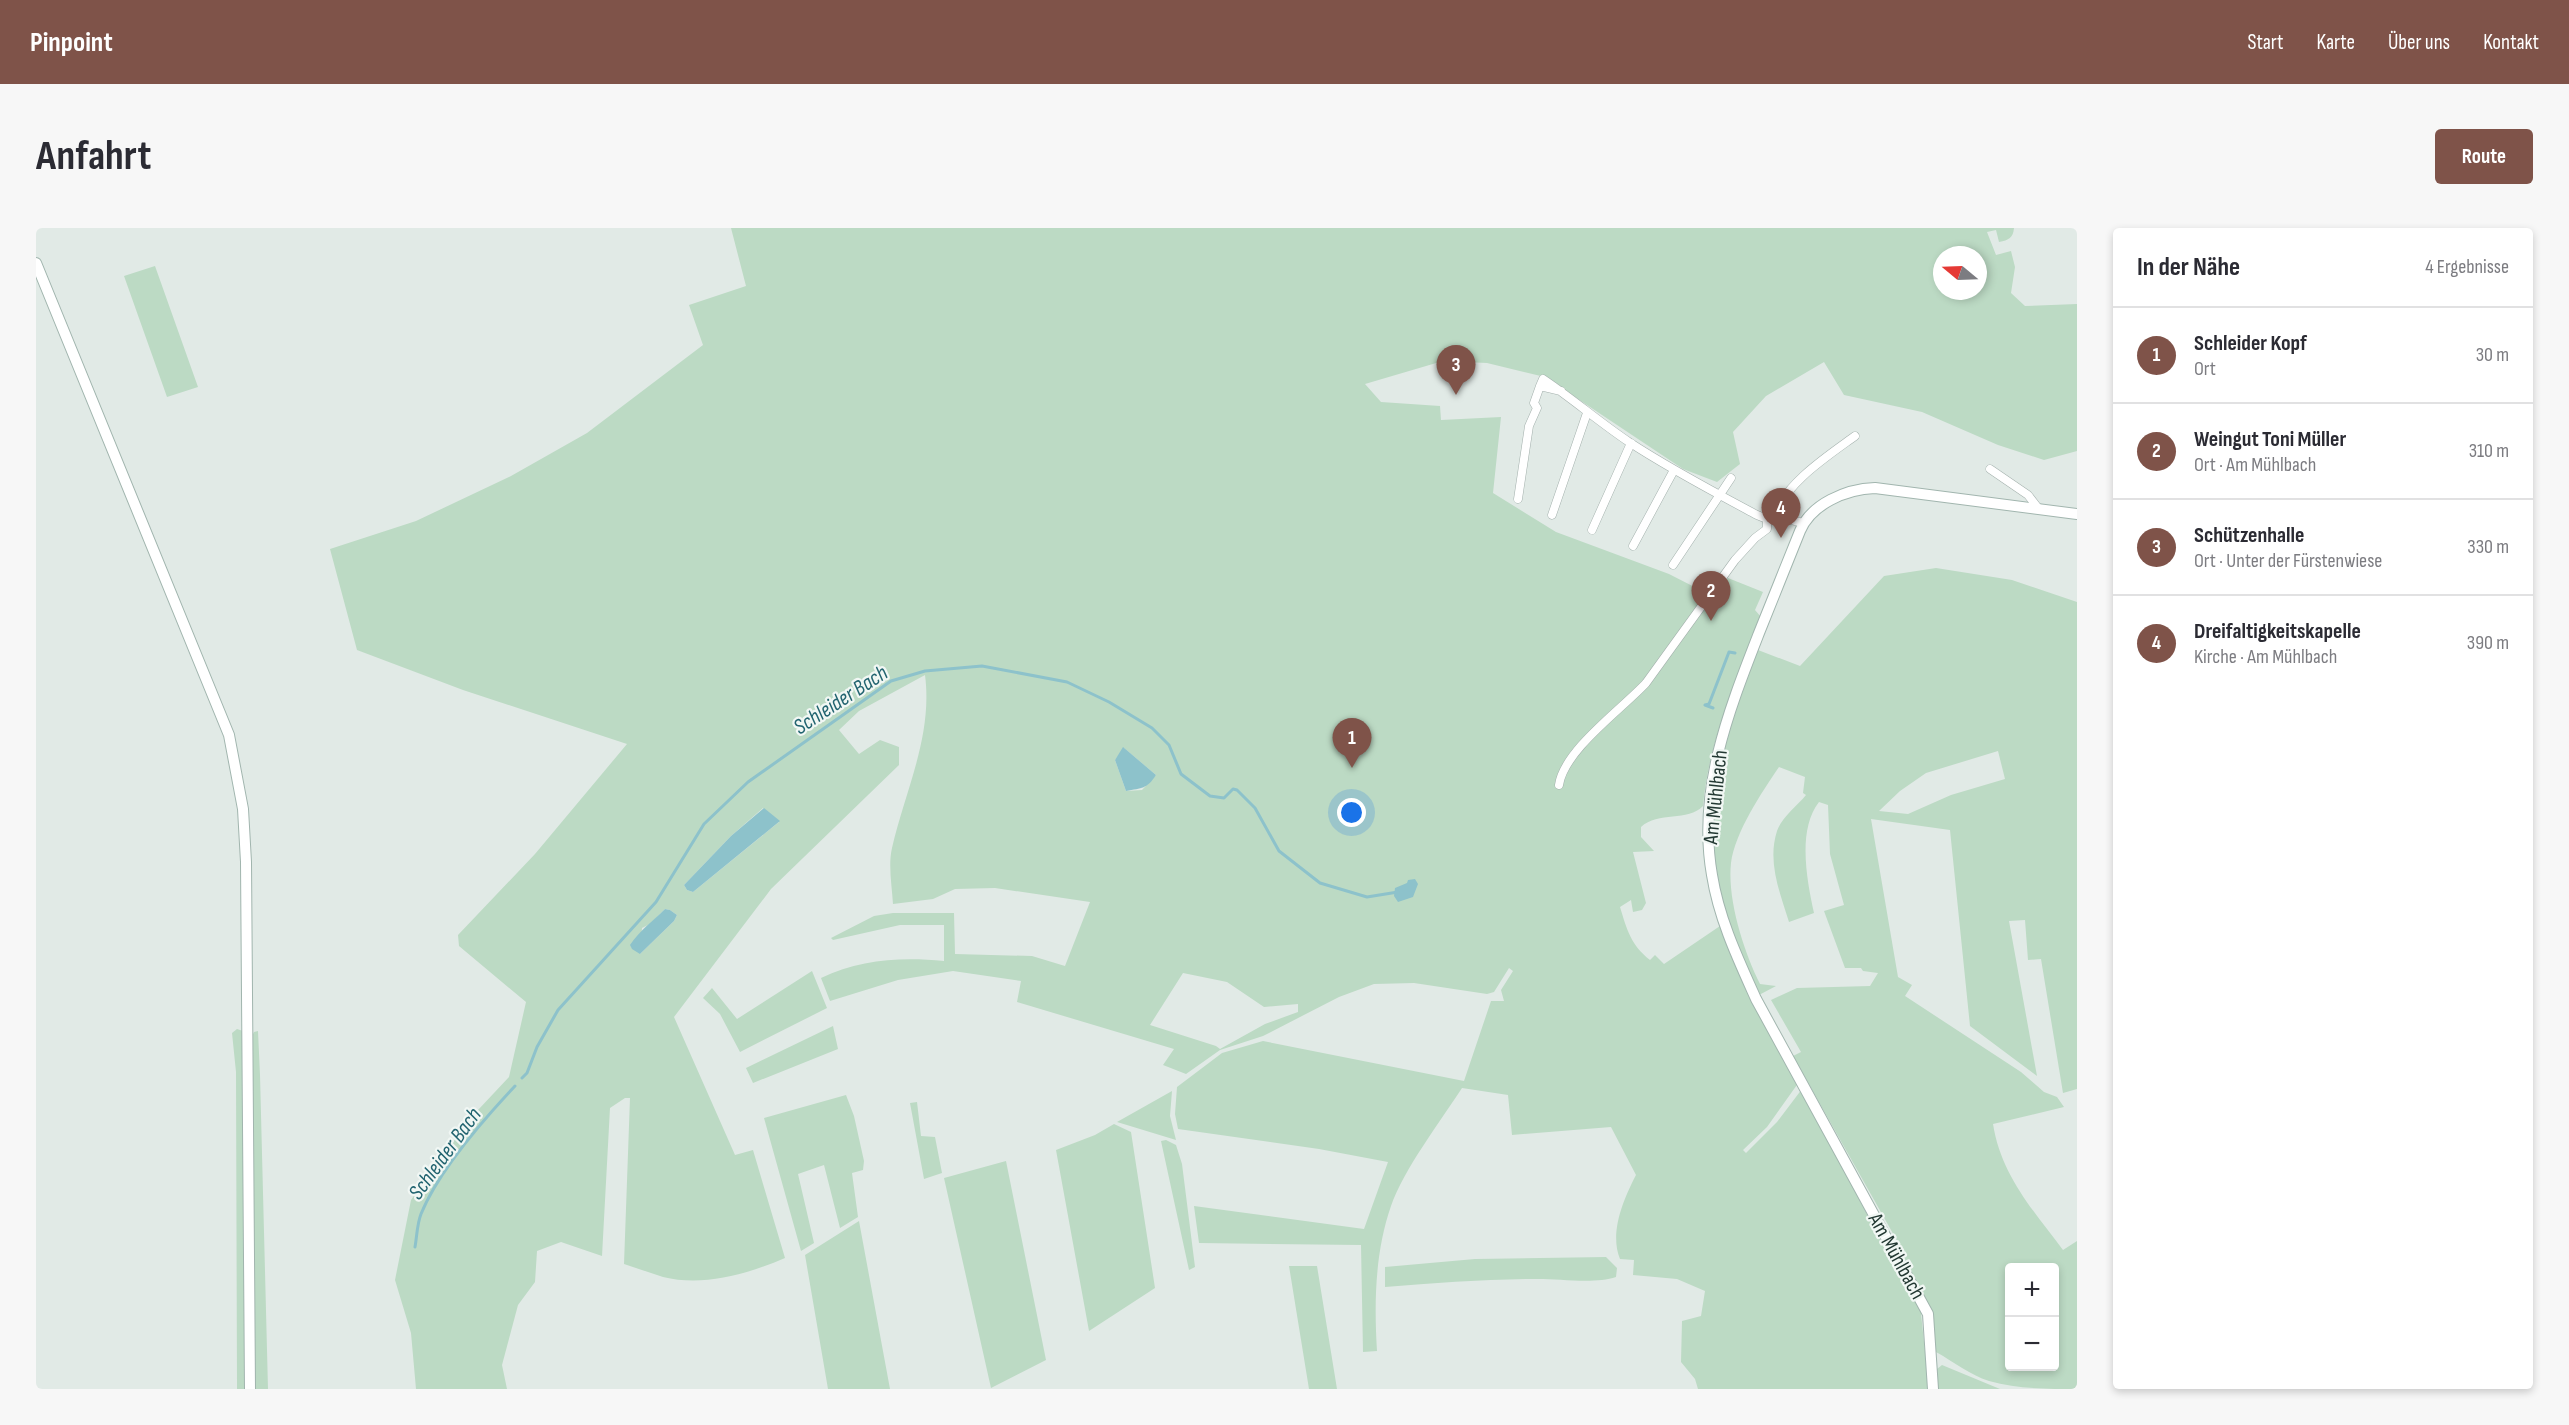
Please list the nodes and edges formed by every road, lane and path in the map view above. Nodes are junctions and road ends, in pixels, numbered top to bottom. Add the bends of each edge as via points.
1 (36, 263) edge
2 (1587, 413) junction
3 (1855, 436) dead end
4 (1630, 443) junction
5 (1990, 469) dead end
6 (1674, 470) junction
7 (1731, 478) dead end
8 (1719, 495) junction
9 (1518, 499) dead end
10 (2038, 508) junction
11 (2077, 514) edge
12 (1552, 515) dead end
13 (1771, 517) junction
14 (1803, 523) junction
15 (1592, 530) dead end
16 (1633, 546) dead end
17 (1673, 565) dead end
18 (1558, 785) dead end
19 (250, 1389) edge
20 (1934, 1389) edge

1 - 19 street via 218,705 234,756 246,862
2 - 4 street
2 - 9 street via 1543,379 1529,426
2 - 12 street
3 - 13 street via 1801,480
4 - 6 street
4 - 15 street
5 - 10 street via 2028,495
6 - 8 street
6 - 16 street
7 - 8 street
8 - 13 street
8 - 17 street
10 - 11 street, Am Mühlbach
10 - 14 street, Am Mühlbach via 1866,488 1832,500
13 - 14 street
13 - 18 street via 1767,529 1735,560 1646,683 1577,751
14 - 20 street, Am Mühlbach via 1720,741 1709,814 1711,873 1732,946 1756,999 1928,1314

